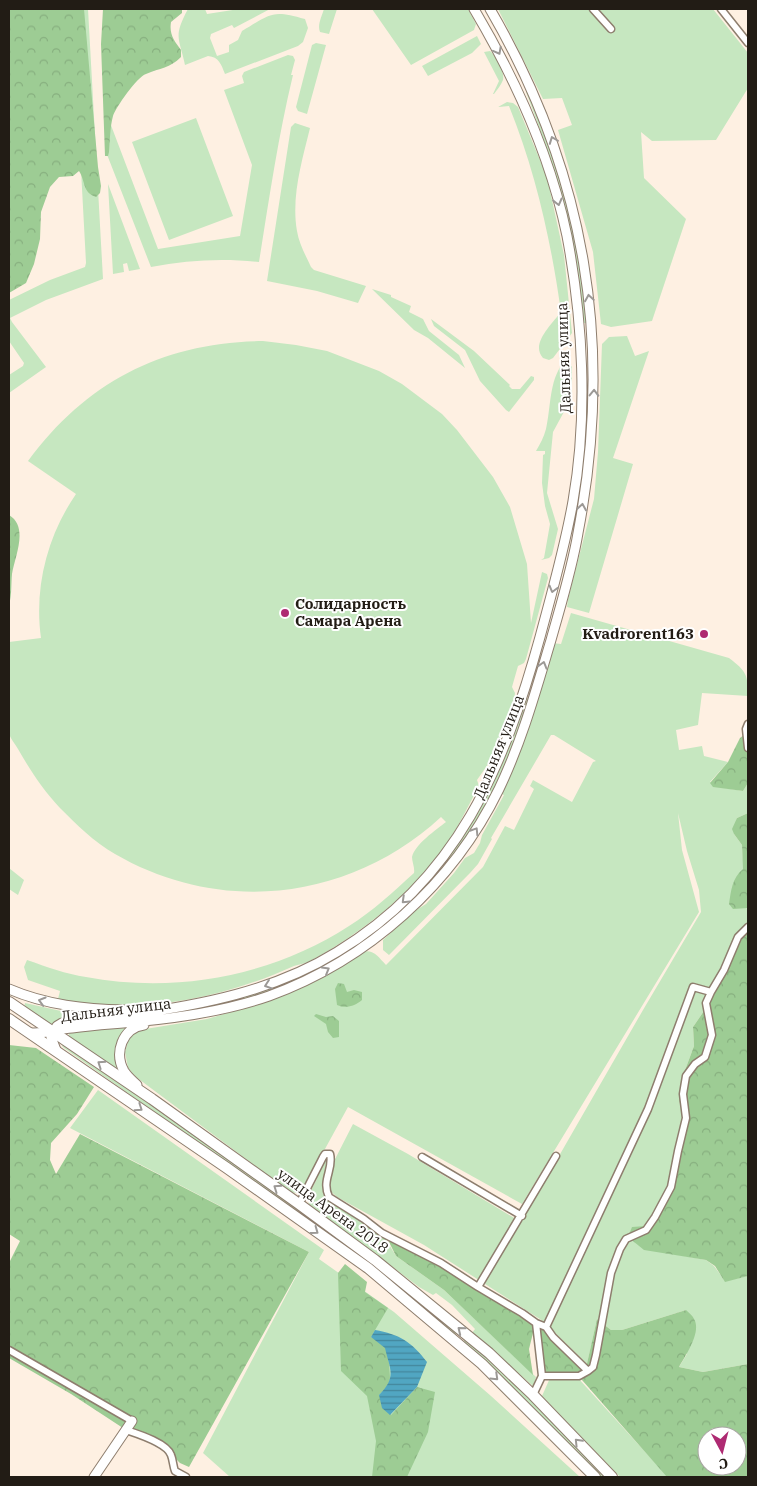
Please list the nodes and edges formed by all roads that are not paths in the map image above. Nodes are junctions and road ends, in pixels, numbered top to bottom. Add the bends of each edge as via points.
1 (474, 9) edge
2 (490, 9) edge
3 (593, 9) edge
4 (721, 9) edge
5 (611, 29) dead end
6 (748, 43) edge
7 (528, 82) junction
8 (517, 87) junction
9 (593, 347) junction
10 (580, 348) junction
11 (580, 438) junction
12 (591, 440) junction
13 (558, 568) junction
14 (569, 571) junction
15 (527, 681) junction
16 (538, 684) junction
17 (748, 724) edge
18 (748, 748) edge
19 (442, 867) junction
20 (748, 927) edge
21 (9, 989) edge
22 (711, 992) junction
23 (9, 1002) edge
24 (178, 1007) junction
25 (215, 1011) junction
26 (9, 1018) edge
27 (53, 1032) junction
28 (32, 1033) junction
29 (56, 1050) junction
30 (152, 1099) junction
31 (556, 1156) dead end
32 (422, 1157) dead end
33 (299, 1204) junction
34 (522, 1216) junction
35 (478, 1288) junction
36 (536, 1323) junction
37 (546, 1327) junction
38 (9, 1350) edge
39 (588, 1371) junction
40 (542, 1376) junction
41 (533, 1395) junction
42 (132, 1420) joint
43 (126, 1430) junction
44 (97, 1476) edge
45 (186, 1477) edge
46 (595, 1477) edge
47 (612, 1477) edge

1 -> 8 main road, Дальняя улица
2 - 7 main road, Дальняя улица
3 - 5 street
4 - 6 street
7 - 8 main road
9 -> 7 main road, Дальняя улица via 578,232 556,148
8 -> 10 main road, Дальняя улица via 542,147 559,205 568,244
9 - 10 main road
12 -> 9 main road, Дальняя улица
10 - 11 main road, Дальняя улица
11 - 12 main road
11 - 13 main road, Дальняя улица via 574,499
14 -> 12 main road, Дальняя улица via 578,534
13 - 14 main road
13 -> 15 main road, Дальняя улица
16 -> 14 main road, Дальняя улица
15 - 16 main road
15 - 19 main road, Дальняя улица via 497,766
19 -> 16 main road, Дальняя улица via 469,841 499,789
17 - 18 street
19 -> 24 main road, Дальняя улица via 388,917 309,969 235,995
25 -> 19 main road, Дальняя улица via 266,997 326,971 395,922 430,890
20 - 22 street via 738,937
24 -> 21 main road via 95,1010 55,1004
22 - 37 street via 692,987 648,1109
22 - 39 street via 706,1003 712,1035 705,1057 686,1076 683,1094 686,1118 671,1187 646,1230 626,1239 620,1249 611,1272 596,1356
23 - 27 main road, улица Арена 2018
24 - 27 main road, Дальняя улица via 71,1021 57,1026
25 - 27 main road, Дальняя улица
25 - 30 main road via 194,1018 140,1025 126,1034 120,1048 121,1063 130,1078
26 - 28 main road, улица Арена 2018
27 - 28 main road
27 - 29 main road via 51,1037
30 -> 27 main road, улица Арена 2018
28 - 29 main road, улица Арена 2018
29 -> 46 main road, улица Арена 2018 via 368,1268 482,1364
33 -> 30 main road, улица Арена 2018
31 - 34 street
32 - 34 street
33 - 35 street via 323,1157 330,1154 326,1183 329,1197 382,1233 441,1263
41 -> 33 main road, улица Арена 2018 via 464,1332
34 - 35 street
35 - 36 street
36 - 37 street
36 - 40 street
37 - 39 street
38 - 42 street
39 - 40 street via 579,1376
40 - 41 street
47 -> 41 main road, улица Арена 2018
42 - 43 main road
43 - 44 main road
43 - 45 street via 169,1451 176,1471

